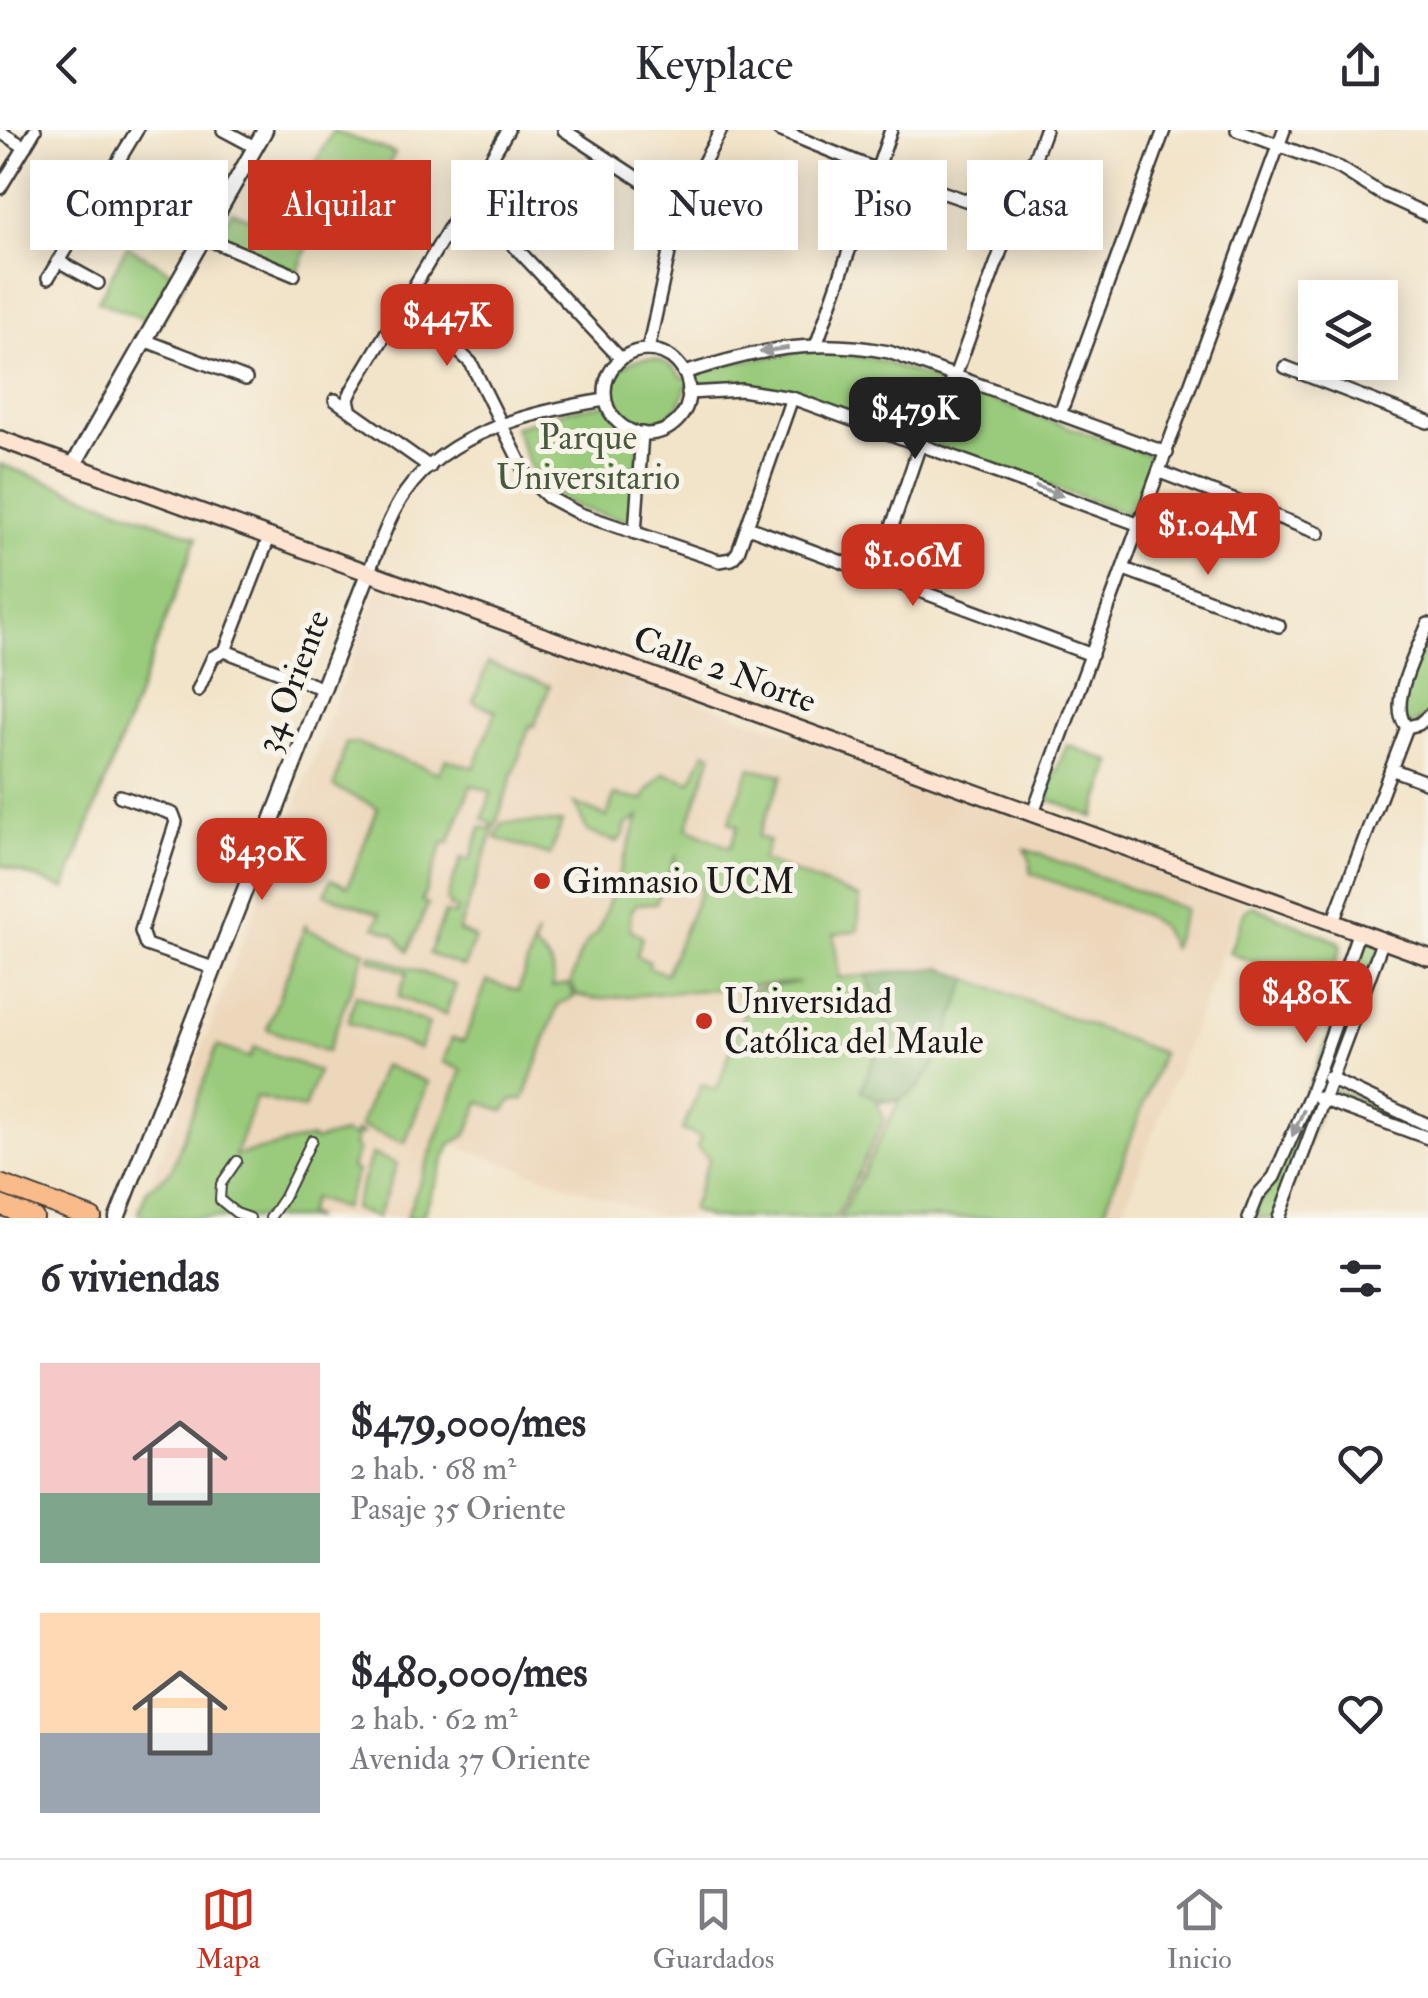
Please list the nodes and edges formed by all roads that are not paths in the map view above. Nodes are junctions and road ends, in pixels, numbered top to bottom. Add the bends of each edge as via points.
1 (35, 130) edge
2 (137, 130) edge
3 (222, 130) edge
4 (265, 130) edge
5 (508, 130) edge
6 (564, 130) edge
7 (721, 130) edge
8 (779, 130) edge
9 (891, 130) edge
10 (1045, 130) edge
11 (1164, 130) edge
12 (1237, 130) edge
13 (1284, 130) edge
14 (0, 132) edge
15 (1277, 144) junction
16 (24, 147) junction
17 (255, 147) junction
18 (489, 160) edge
19 (706, 160) edge
20 (852, 160) edge
21 (880, 160) edge
22 (1035, 160) edge
23 (634, 176) edge
24 (0, 188) edge
25 (228, 194) edge
26 (1428, 215) edge
27 (451, 224) edge
28 (228, 247) edge
29 (196, 250) edge
30 (518, 250) edge
31 (670, 250) edge
32 (849, 250) edge
33 (1003, 250) edge
34 (58, 261) junction
35 (294, 275) dead end
36 (48, 278) dead end
37 (98, 283) dead end
38 (406, 301) junction
39 (144, 340) junction
40 (817, 343) junction
41 (648, 350) junction
42 (620, 359) junction
43 (1285, 367) dead end
44 (684, 373) junction
45 (955, 376) junction
46 (246, 378) dead end
47 (688, 393) junction
48 (792, 398) junction
49 (335, 400) dead end
50 (606, 400) junction
51 (350, 408) junction
52 (1060, 414) junction
53 (1428, 422) edge
54 (504, 425) junction
55 (642, 434) junction
56 (0, 439) edge
57 (921, 442) junction
58 (1167, 453) junction
59 (74, 464) junction
60 (430, 466) junction
61 (1160, 472) junction
62 (1140, 525) junction
63 (748, 527) junction
64 (1320, 532) dead end
65 (635, 533) junction
66 (270, 535) junction
67 (1124, 568) junction
68 (369, 571) junction
69 (876, 573) junction
70 (1428, 624) edge
71 (1278, 626) dead end
72 (225, 651) junction
73 (1092, 655) junction
74 (322, 688) junction
75 (198, 690) dead end
76 (1428, 716) edge
77 (1407, 727) junction
78 (1391, 769) junction
79 (1428, 783) edge
80 (120, 796) dead end
81 (1032, 812) junction
82 (1333, 922) junction
83 (1359, 932) junction
84 (1383, 940) junction
85 (1428, 957) edge
86 (214, 968) junction
87 (1316, 1074) junction
88 (1333, 1080) junction
89 (1310, 1095) junction
90 (1323, 1100) junction
91 (1428, 1125) edge
92 (1428, 1138) edge
93 (312, 1140) dead end
94 (237, 1160) dead end
95 (1277, 1171) junction
96 (1294, 1176) junction
97 (0, 1184) edge
98 (0, 1205) edge
99 (34, 1218) edge
100 (92, 1218) edge
101 (117, 1218) edge
102 (250, 1218) edge
103 (270, 1218) edge
104 (1249, 1218) edge
105 (1279, 1218) edge

1 - 16 street
2 - 34 street
3 - 17 street
4 - 17 street
5 - 18 street
6 - 23 street
7 - 19 street
8 - 20 street
9 - 21 street
10 - 22 street
11 - 52 street
12 - 15 street
13 - 15 street
14 - 16 street
15 - 26 street via 1340,168
15 - 58 street
16 - 24 street
17 - 25 street
27 - 38 street
28 - 35 street
29 - 39 street
30 - 42 street
31 - 41 street
32 - 40 street
33 - 45 street
34 - 36 street
34 - 37 street
38 - 51 street via 352,390
38 - 54 street via 471,363
39 - 46 street
39 - 59 street
40 -> 44 street
40 - 45 street via 889,352
41 - 42 street
41 - 44 street via 671,358
42 - 50 street via 608,374
43 - 53 street
44 - 47 street
45 - 52 street
45 - 57 street
47 - 48 street via 741,390
47 - 55 street via 671,426
48 - 57 street
48 - 63 street
49 - 51 street
50 - 54 street, 34 Oriente
50 - 55 street via 618,423
51 - 60 street
52 - 58 street
54 - 60 street, 34 Oriente
54 - 65 street via 528,478 548,498
55 - 65 street
56 - 59 main road, Calle 2 Norte
57 -> 62 street
57 - 69 street
58 - 61 street
59 - 66 main road, Calle 2 Norte
60 - 68 street, 34 Oriente via 398,503
61 - 62 street
61 - 64 street
62 - 67 street
63 - 65 street via 727,561
63 - 69 street
66 - 68 main road, Calle 2 Norte
66 - 72 street
67 - 71 street
67 - 73 street
68 - 74 street, 34 Oriente
68 - 81 main road, Calle 2 Norte
69 - 73 street
70 - 77 street via 1397,708
72 - 74 street
72 - 75 street via 213,657
73 - 81 street
74 - 86 street, 34 Oriente
76 - 77 street
77 - 78 street
78 - 79 street
78 - 82 street
80 - 86 street via 173,814 176,822 142,938
81 - 82 main road, Calle 2 Norte
82 - 83 main road, Calle 2 Norte
83 - 84 main road, Calle 2 Norte
83 - 87 street via 1342,980 1340,1012
84 - 85 main road, Calle 2 Norte
84 - 88 street
86 - 101 street, 34 Oriente
87 - 88 street
87 - 89 street
88 - 90 street
88 - 91 street
89 - 90 street
89 -> 95 street
90 - 92 street
90 - 96 street
93 - 103 street
94 - 102 street via 221,1184 220,1200
95 - 96 street
95 - 104 street
96 - 105 street
97 - 100 highway
98 - 99 highway

